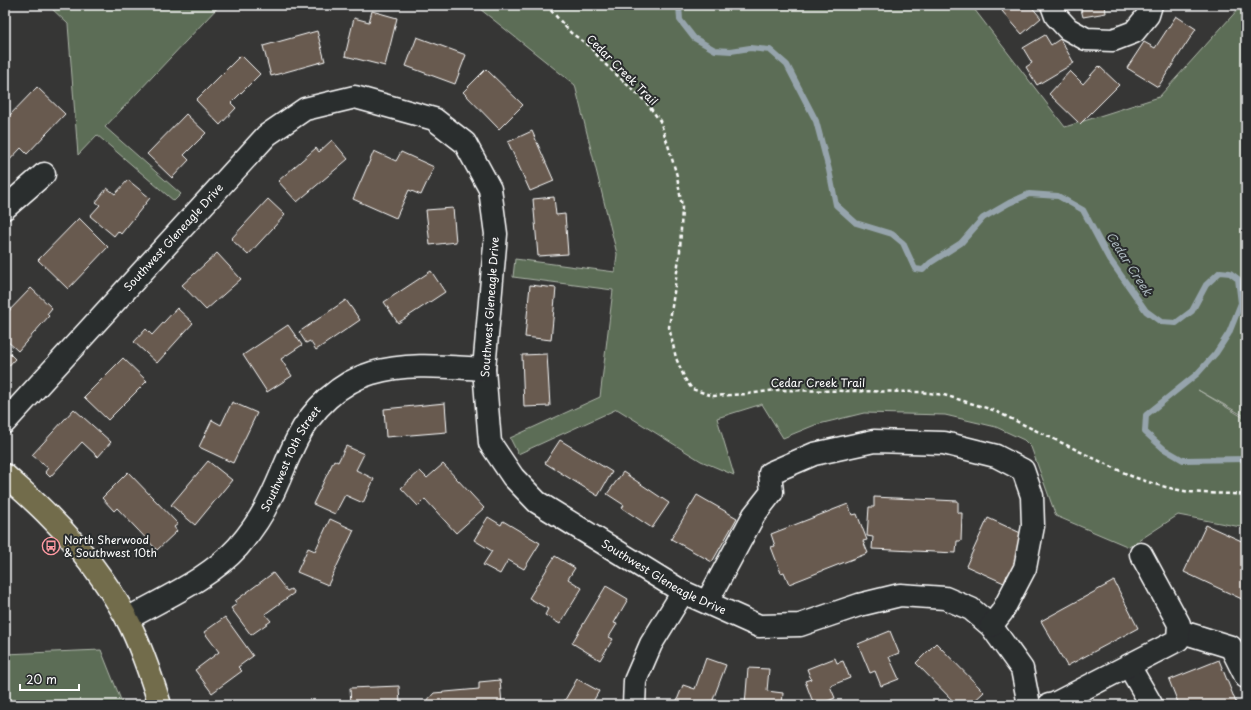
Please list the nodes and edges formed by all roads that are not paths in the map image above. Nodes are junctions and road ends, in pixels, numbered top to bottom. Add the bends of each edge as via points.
1 (1052, 5) edge
2 (1151, 5) edge
3 (44, 174) dead end
4 (5, 208) edge
5 (484, 369) junction
6 (5, 422) edge
7 (5, 475) edge
8 (1141, 554) dead end
9 (683, 592) junction
10 (707, 602) junction
11 (127, 619) junction
12 (991, 626) junction
13 (1179, 631) junction
14 (1129, 666) junction
15 (1246, 677) edge
16 (1151, 704) dead end
17 (160, 705) edge
18 (634, 705) edge
19 (1029, 705) edge
20 (1049, 705) edge

1 - 2 street via 1056,16 1068,29 1086,39 1113,40 1134,32 1148,15
3 - 4 street
5 - 6 street, Southwest Gleneagle Drive via 496,234 490,189 465,143 434,118 355,96 306,109 267,135
5 - 9 street, Southwest Gleneagle Drive via 490,443 512,477 537,502
5 - 11 street, Southwest 10th Street via 404,367 372,373 344,386 312,414 297,438 270,501 238,547 217,567
7 - 11 main road via 68,536 102,579
8 - 13 street via 1179,624
9 - 10 street, Southwest Gleneagle Drive
9 - 18 street via 651,644 635,681
10 - 12 street, Southwest Gleneagle Drive via 759,626 800,625 859,605 900,595 945,598 971,610
10 - 12 street via 754,515 772,492 770,473 814,454 874,441 944,443 996,456 1023,470 1032,496 1033,526 1025,568 1002,612
11 - 17 main road
12 - 19 street, Southwest Gleneagle Drive via 1022,669
13 - 14 street via 1178,640
13 - 15 street via 1231,647
14 - 16 street
14 - 20 street

